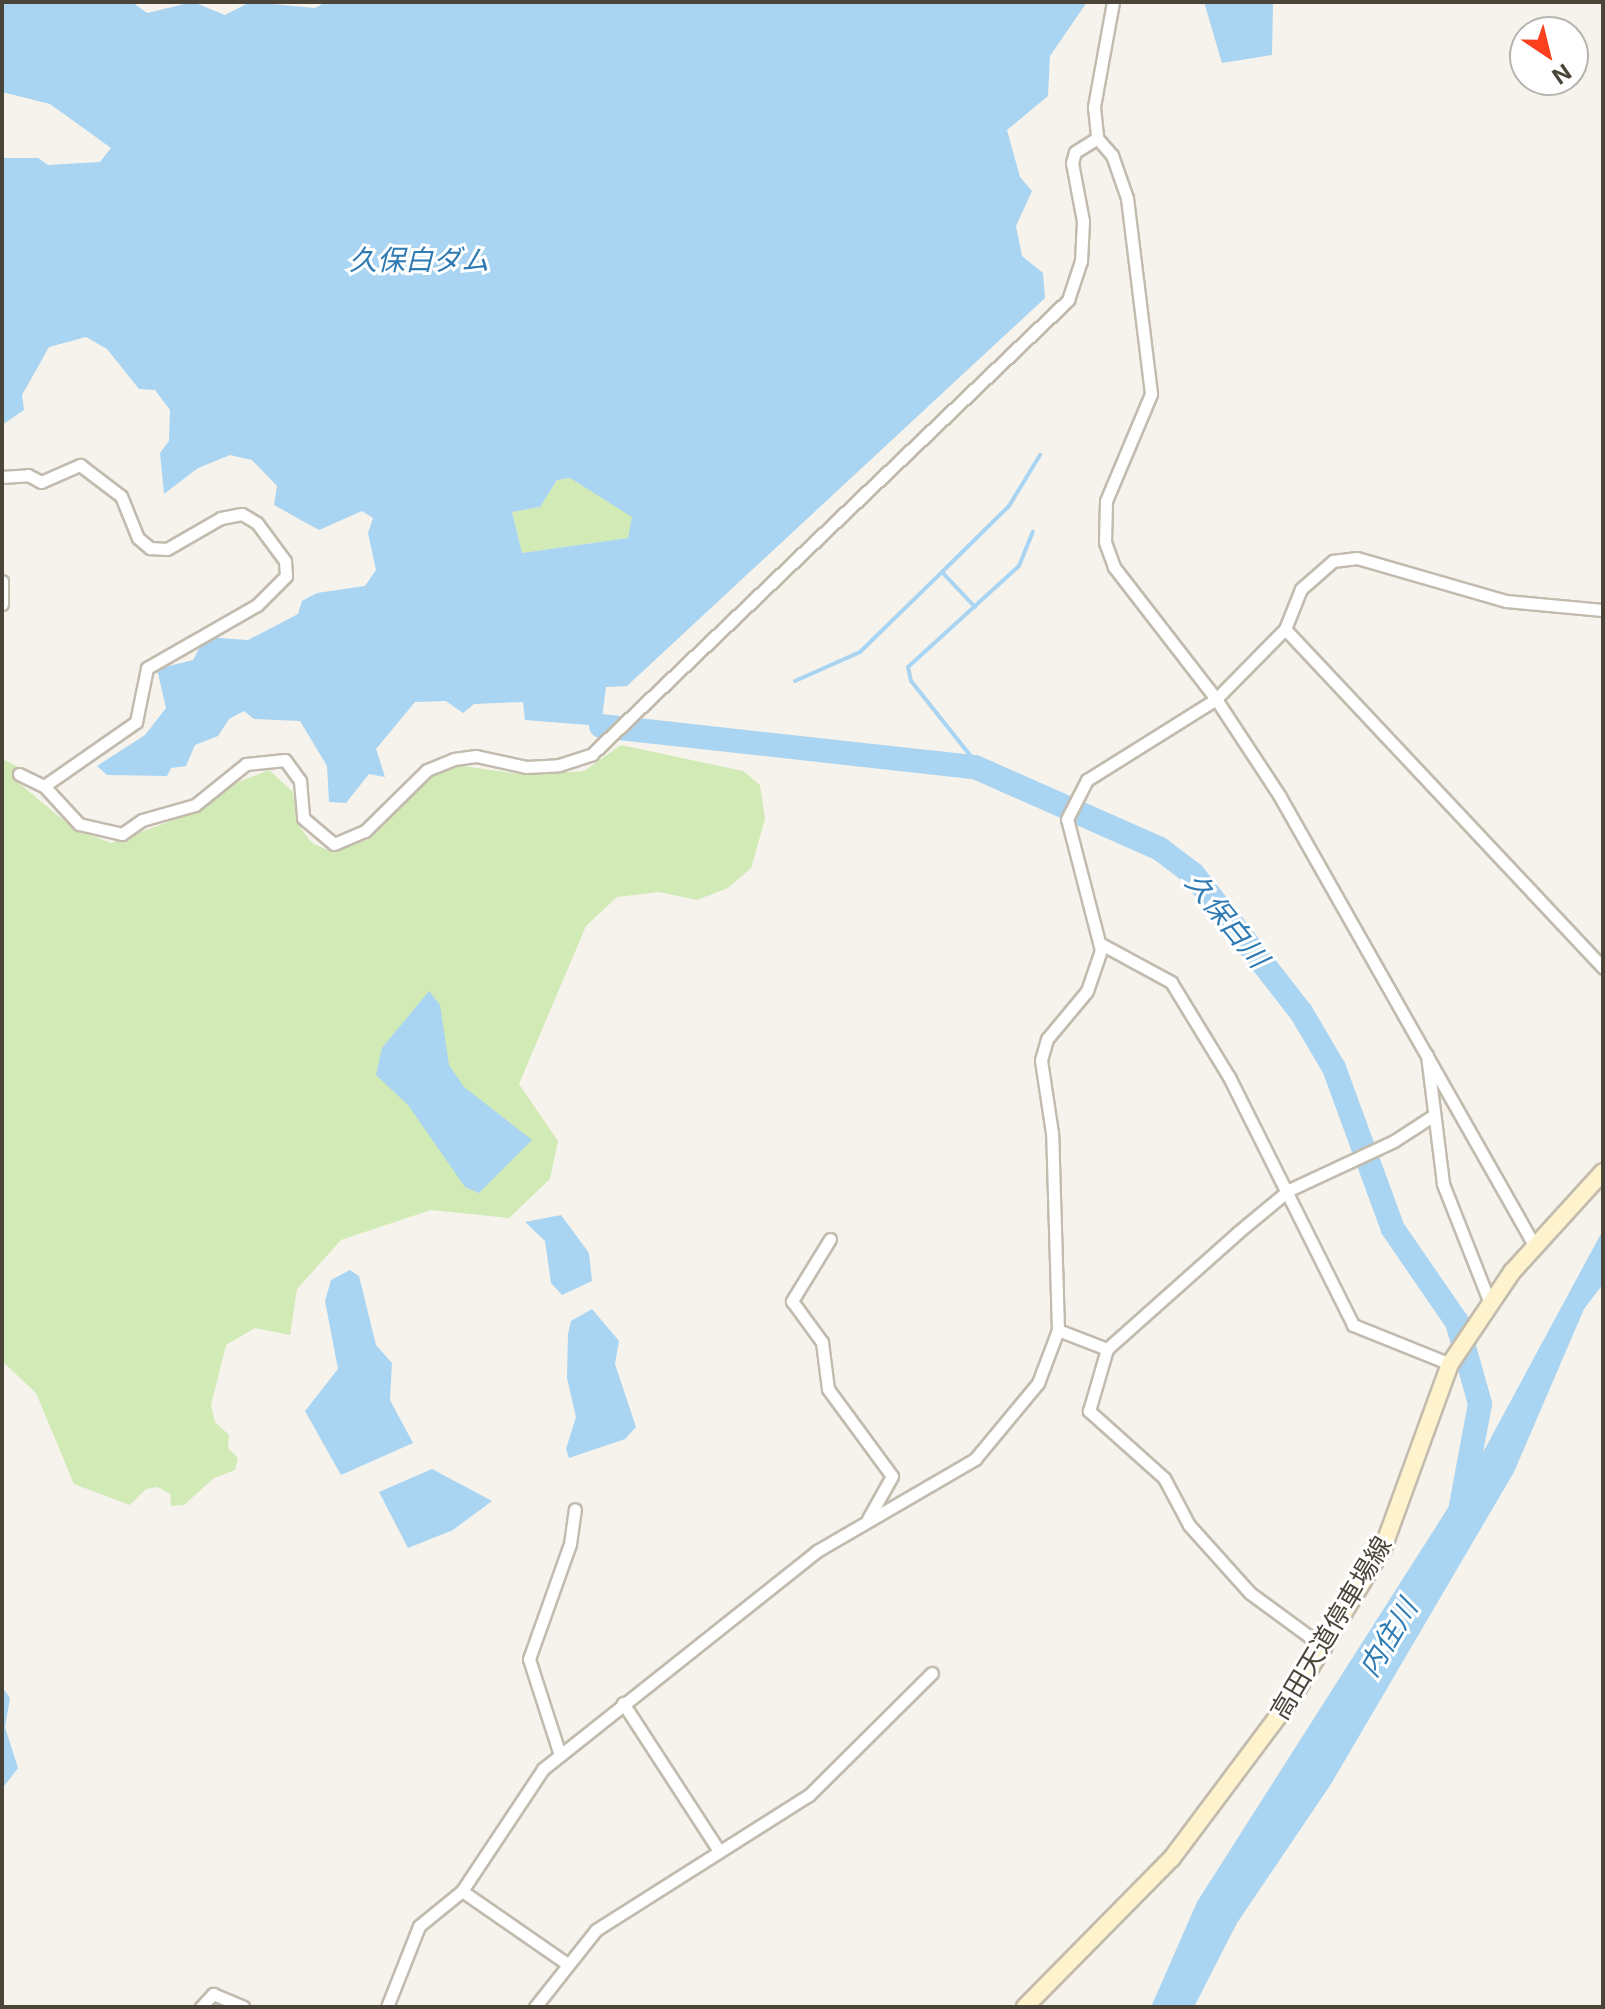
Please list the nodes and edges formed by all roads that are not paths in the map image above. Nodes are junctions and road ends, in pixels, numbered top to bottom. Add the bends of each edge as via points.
1 (1113, 2) edge
2 (1097, 138) junction
3 (2, 477) edge
4 (2, 581) edge
5 (2, 604) edge
6 (1603, 610) edge
7 (1285, 629) junction
8 (1216, 699) junction
9 (19, 774) dead end
10 (44, 786) junction
11 (1101, 944) junction
12 (1603, 968) edge
13 (1427, 1050) junction
14 (1434, 1115) junction
15 (1603, 1172) edge
16 (1289, 1190) junction
17 (830, 1239) dead end
18 (1534, 1245) junction
19 (1489, 1301) junction
20 (1058, 1330) junction
21 (1107, 1349) junction
22 (1450, 1364) junction
23 (575, 1509) dead end
24 (865, 1523) junction
25 (1325, 1648) junction
26 (932, 1673) dead end
27 (623, 1703) junction
28 (560, 1755) junction
29 (719, 1851) junction
30 (462, 1891) junction
31 (566, 1963) junction
32 (201, 2007) edge
33 (243, 2007) edge
34 (387, 2007) edge
35 (535, 2007) edge
36 (1025, 2007) edge

1 - 2 street via 1094,107
2 - 8 street via 1112,155 1127,198 1151,394 1106,501 1105,542 1131,591
2 - 10 street via 1075,152 1072,163 1083,221 1081,261 1068,300 592,754 537,766 454,759 427,770 365,831 334,844 303,818 300,781 285,760 246,764 195,805 142,820 122,834 79,824
3 - 10 street via 28,475 41,482 80,465 121,496 138,538 150,548 167,549 221,518 242,514 257,523 285,561 286,576 265,599 147,668 136,722
4 - 5 street
6 - 7 street via 1506,601 1357,558 1318,569 1301,589
7 - 8 street
7 - 12 street
8 - 11 street via 1105,764 1077,796 1067,819
8 - 13 street
9 - 10 street
11 - 16 street via 1171,982
11 - 20 street via 1087,991 1047,1039 1041,1060 1052,1133
13 - 14 street
13 - 18 street
14 - 16 street via 1394,1141
14 - 19 street via 1443,1184
15 - 18 main road, 高田天道停車場線
16 - 21 street
16 - 22 street via 1353,1325
17 - 24 street via 792,1301 822,1342 828,1389 892,1476
18 - 19 main road, 高田天道停車場線
19 - 22 main road, 高田天道停車場線
20 - 21 street
20 - 24 street via 1038,1383 975,1459
21 - 25 street via 1089,1411 1164,1478 1189,1525 1250,1593
22 - 25 main road, 高田天道停車場線 via 1383,1548
23 - 28 street via 570,1544 529,1659
24 - 27 street via 806,1559
25 - 36 main road, 高田天道停車場線 via 1201,1823
26 - 29 street via 809,1795
27 - 28 street
27 - 29 street
28 - 30 street via 515,1802
29 - 31 street via 608,1920
30 - 31 street
30 - 34 street via 419,1926
31 - 35 street
32 - 33 street via 213,1994

